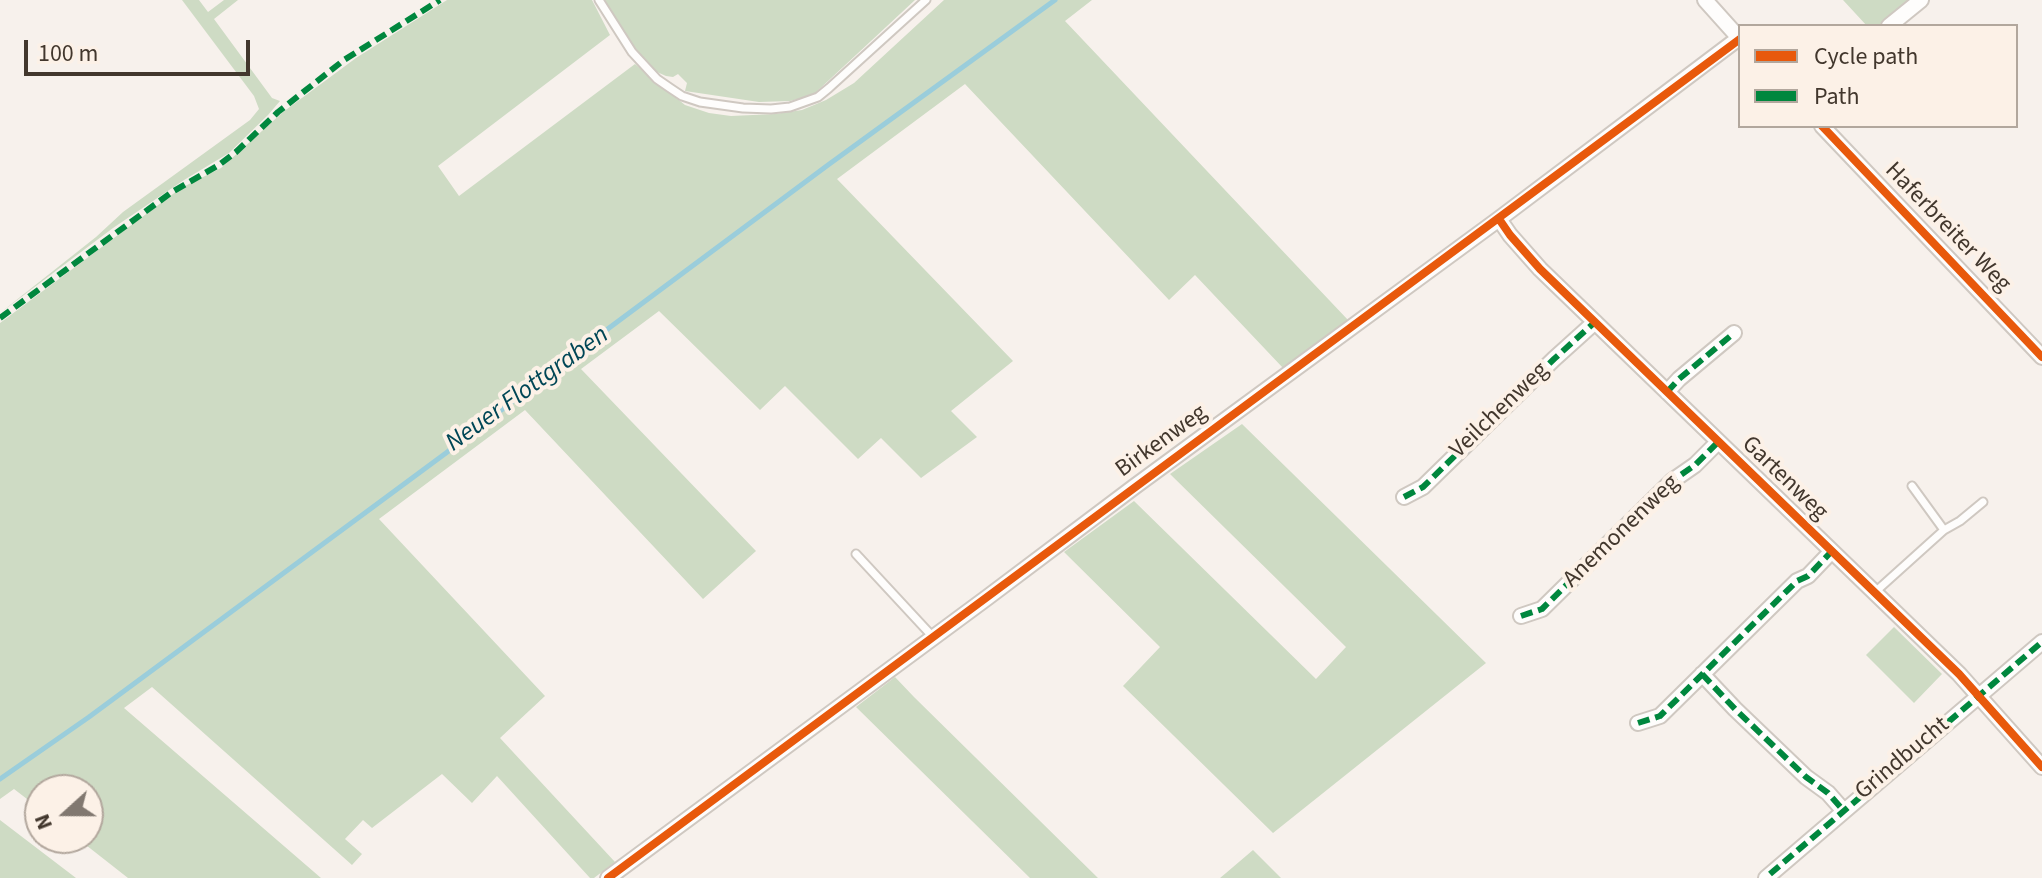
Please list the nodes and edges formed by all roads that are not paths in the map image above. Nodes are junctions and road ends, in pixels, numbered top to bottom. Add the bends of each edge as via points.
1 (599, 0) edge
2 (926, 0) edge
3 (1705, 0) edge
4 (1921, 0) edge
5 (1895, 24) edge
6 (1738, 36) edge
7 (1738, 40) edge
8 (1824, 128) edge
9 (1499, 219) junction
10 (1595, 322) junction
11 (1734, 333) dead end
12 (2042, 357) edge
13 (1667, 392) junction
14 (1718, 442) junction
15 (1912, 486) dead end
16 (1404, 497) dead end
17 (1983, 502) dead end
18 (1944, 530) junction
19 (1831, 552) junction
20 (856, 554) dead end
21 (1874, 593) junction
22 (1521, 616) dead end
23 (933, 637) junction
24 (2042, 642) edge
25 (1702, 674) junction
26 (1979, 696) junction
27 (1638, 723) dead end
28 (2042, 767) edge
29 (1843, 810) junction
30 (608, 878) edge
31 (1766, 878) edge

1 - 2 lane via 632,52 682,96 771,109 818,97
3 - 6 street
4 - 5 street
7 - 9 street, Birkenweg
8 - 12 street, Haferbreiter Weg
9 - 10 street, Gartenweg via 1532,261
9 - 23 street, Birkenweg
10 - 13 street, Gartenweg
10 - 16 street, Veilchenweg via 1423,487
11 - 13 street
13 - 14 street, Gartenweg
14 - 19 street, Gartenweg
14 - 22 street, Anemonenweg via 1542,609
15 - 18 lane
17 - 18 lane
18 - 21 lane
19 - 21 street, Gartenweg
19 - 25 street
20 - 23 lane
21 - 26 street, Gartenweg
23 - 30 street, Birkenweg
24 - 26 street, Grindbucht
25 - 27 street via 1660,716
25 - 29 street
26 - 28 street, Gartenweg
26 - 29 street, Grindbucht
29 - 31 street, Grindbucht

